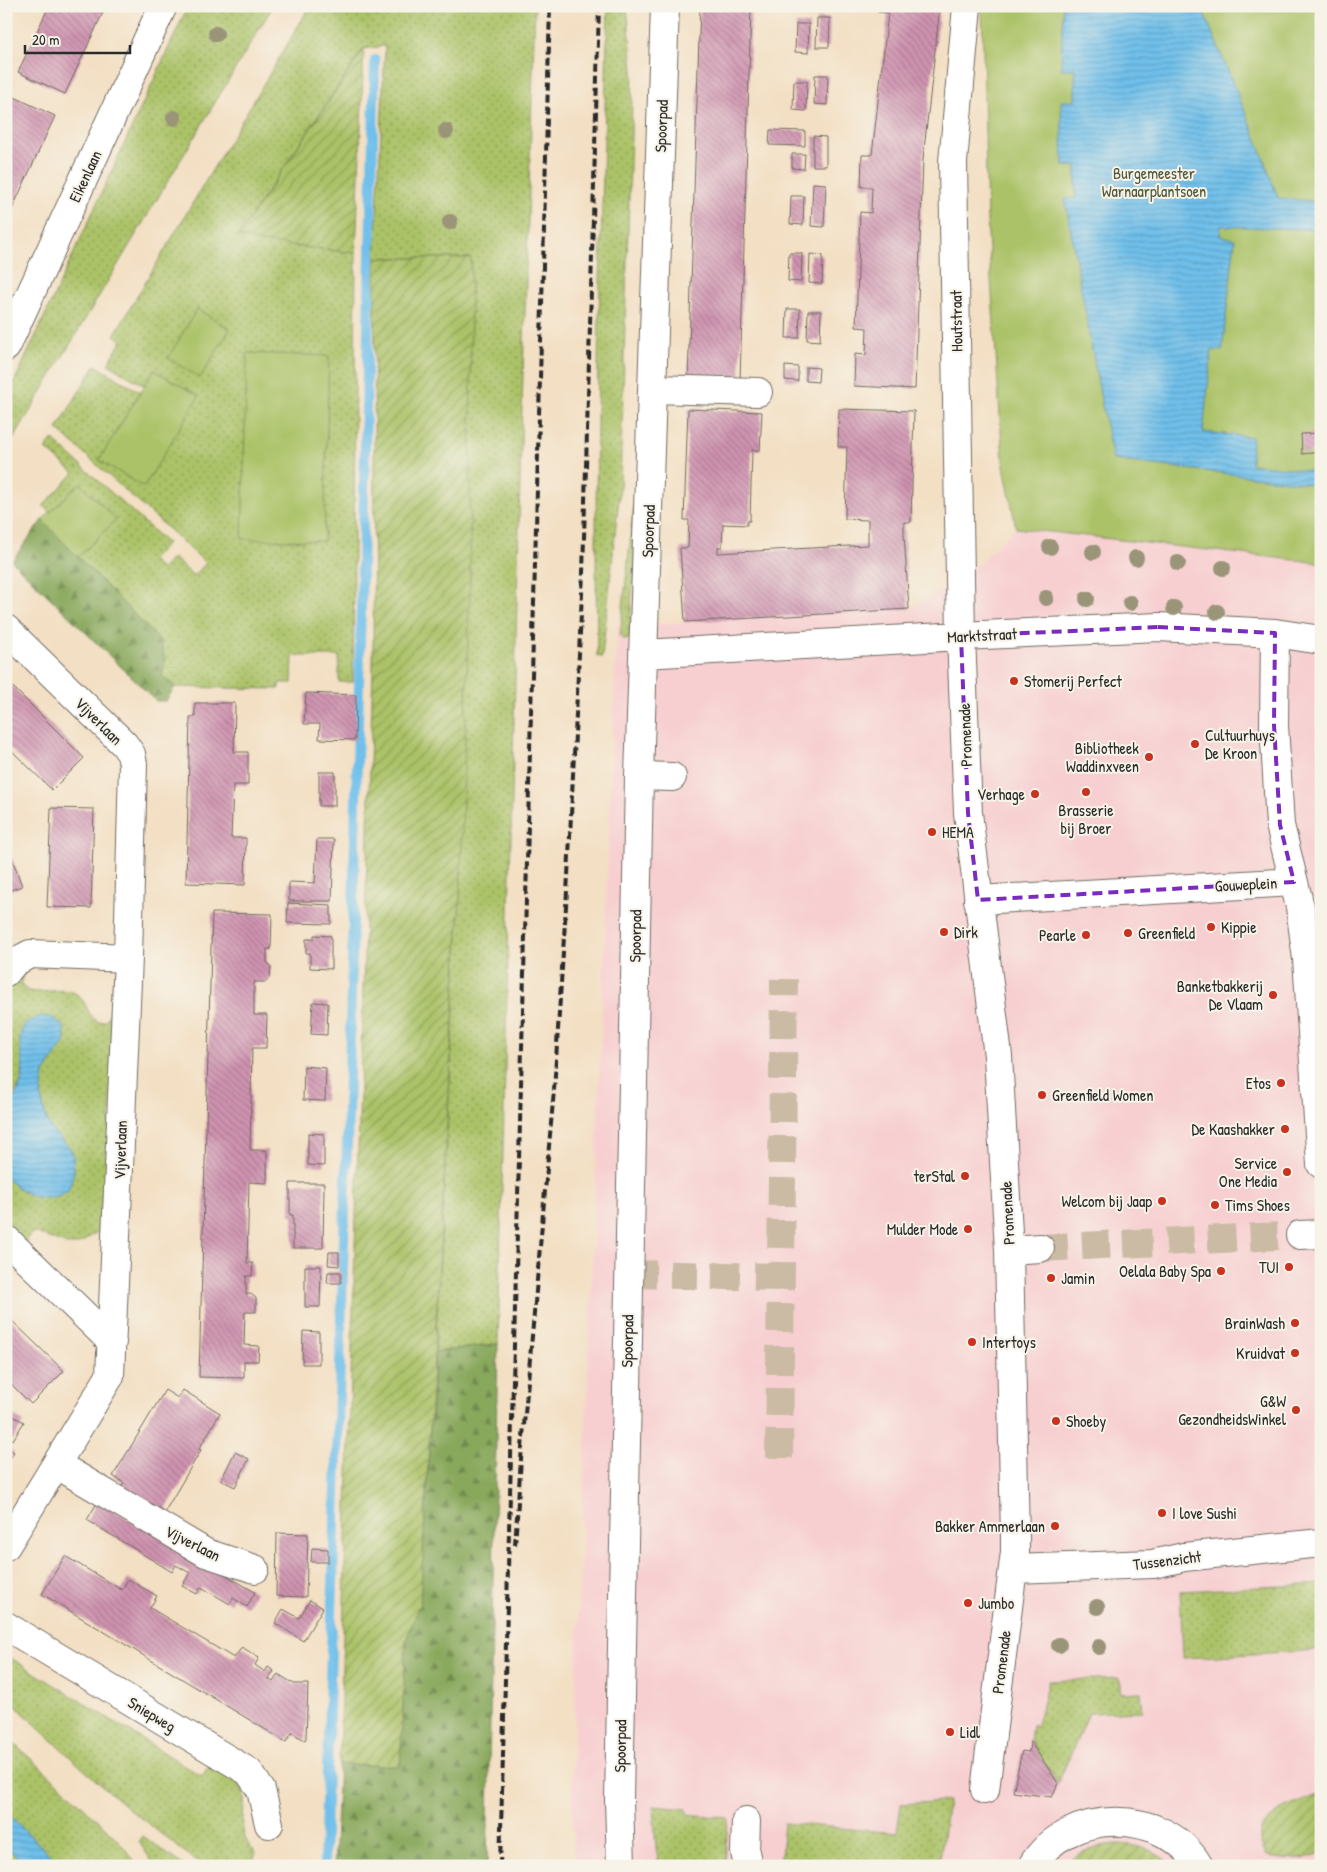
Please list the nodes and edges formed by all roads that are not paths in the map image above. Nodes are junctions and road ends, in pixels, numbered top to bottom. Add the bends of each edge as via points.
1 (163, 6) edge
2 (665, 6) edge
3 (968, 6) edge
4 (6, 347) edge
5 (653, 389) junction
6 (758, 392) dead end
7 (6, 629) edge
8 (1275, 633) junction
9 (960, 636) junction
10 (1321, 640) edge
11 (644, 654) junction
12 (638, 783) junction
13 (672, 784) dead end
14 (1294, 882) junction
15 (978, 900) junction
16 (128, 958) junction
17 (6, 972) edge
18 (1321, 1164) edge
19 (6, 1239) edge
20 (1040, 1248) tunnel mouth
21 (1009, 1250) junction
22 (112, 1342) junction
23 (56, 1464) junction
24 (1321, 1543) edge
25 (6, 1546) edge
26 (255, 1569) dead end
27 (1013, 1569) junction
28 (6, 1626) edge
29 (985, 1790) dead end
30 (269, 1824) dead end
31 (621, 1866) edge
32 (748, 1866) edge
33 (757, 1866) edge
34 (1032, 1866) edge
35 (1199, 1866) edge

1 - 4 street, Eikenlaan
2 - 5 street, Spoorpad
3 - 9 street, Houtstraat via 953,162
5 - 6 street
5 - 11 street, Spoorpad
7 - 16 street, Vijverlaan via 124,744 130,754 133,764
8 - 9 street, Marktstraat via 1158,628
8 - 10 street, Marktstraat
8 - 14 street, Gouweplein via 1274,725 1280,825
9 - 11 street, Marktstraat
9 - 15 street, Promenade via 968,813
11 - 12 street, Spoorpad
12 - 13 street
12 - 31 street, Spoorpad via 619,1790
14 - 15 street, Gouweplein
14 - 18 street via 1308,959
15 - 21 street, Promenade via 998,1056
16 - 17 street via 30,954
16 - 22 street, Vijverlaan
19 - 22 street
20 - 21 street
21 - 27 street, Promenade
22 - 23 street, Vijverlaan via 110,1376
23 - 25 street, Vijverlaan
23 - 26 street, Vijverlaan via 206,1553
24 - 27 street, Tussenzicht via 1184,1557 1153,1564
27 - 29 street, Promenade
28 - 30 street, Sniepweg via 249,1772 261,1790
32 - 33 street via 745,1852 756,1822 763,1853
34 - 35 street via 1051,1844 1071,1831 1094,1823 1118,1821 1141,1824 1164,1833 1177,1841

